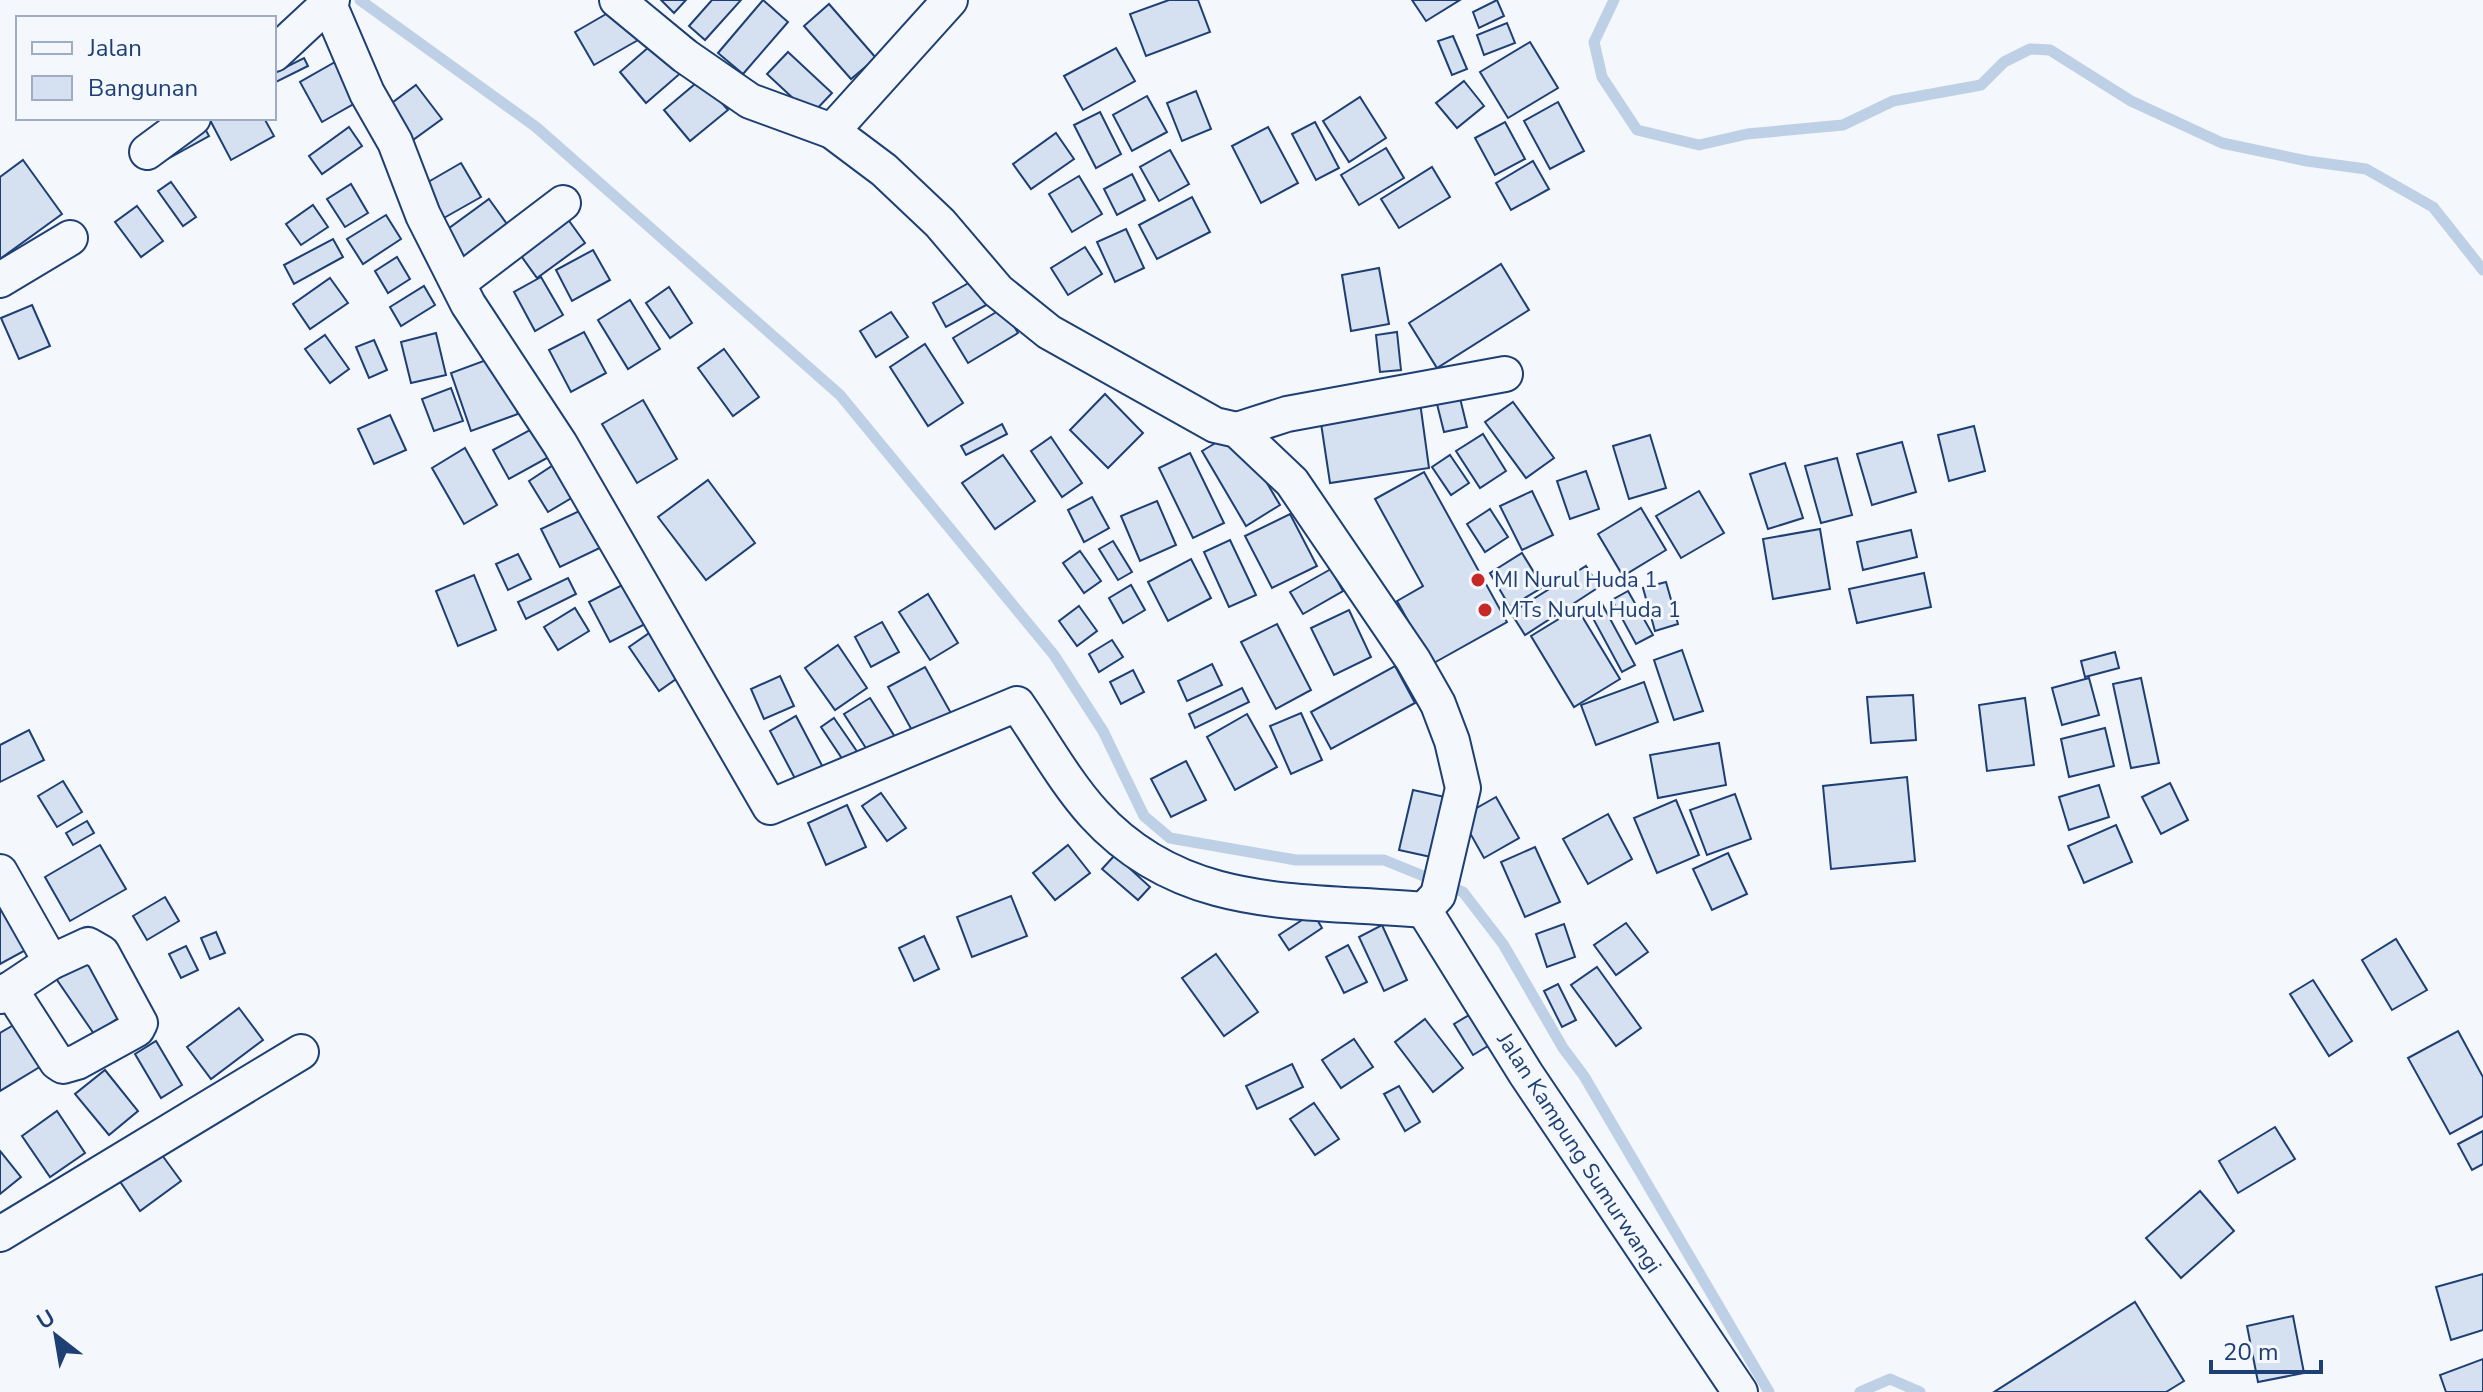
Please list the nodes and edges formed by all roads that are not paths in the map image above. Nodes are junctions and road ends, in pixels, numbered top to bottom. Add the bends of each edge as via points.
1 (617, 0) edge
2 (950, 0) edge
3 (330, 2) edge
4 (276, 52) edge
5 (190, 120) edge
6 (832, 131) junction
7 (147, 152) dead end
8 (563, 203) dead end
9 (70, 238) dead end
10 (0, 280) edge
11 (458, 283) junction
12 (1505, 374) dead end
13 (1237, 430) junction
14 (0, 872) edge
15 (1431, 902) junction
16 (51, 962) junction
17 (5, 993) edge
18 (301, 1052) dead end
19 (0, 1234) edge
20 (1740, 1392) edge

1 - 6 street via 750,101
2 - 6 street
3 - 4 street
3 - 11 street via 367,93 395,142 423,215
5 - 7 street
6 - 13 street via 884,170 940,223 998,291 1049,332 1215,425
8 - 11 street
9 - 10 street
11 - 15 street via 560,444 770,807 1017,704 1093,813 1128,847 1172,874 1226,894
12 - 13 street via 1287,414
13 - 15 street via 1292,482 1320,520 1438,704 1463,788
14 - 16 street
15 - 20 street, Jalan Kampung Sumurwangi via 1526,1074
16 - 17 street
16 - 17 street via 88,945 96,947 140,1018 137,1029 63,1066
18 - 19 street

